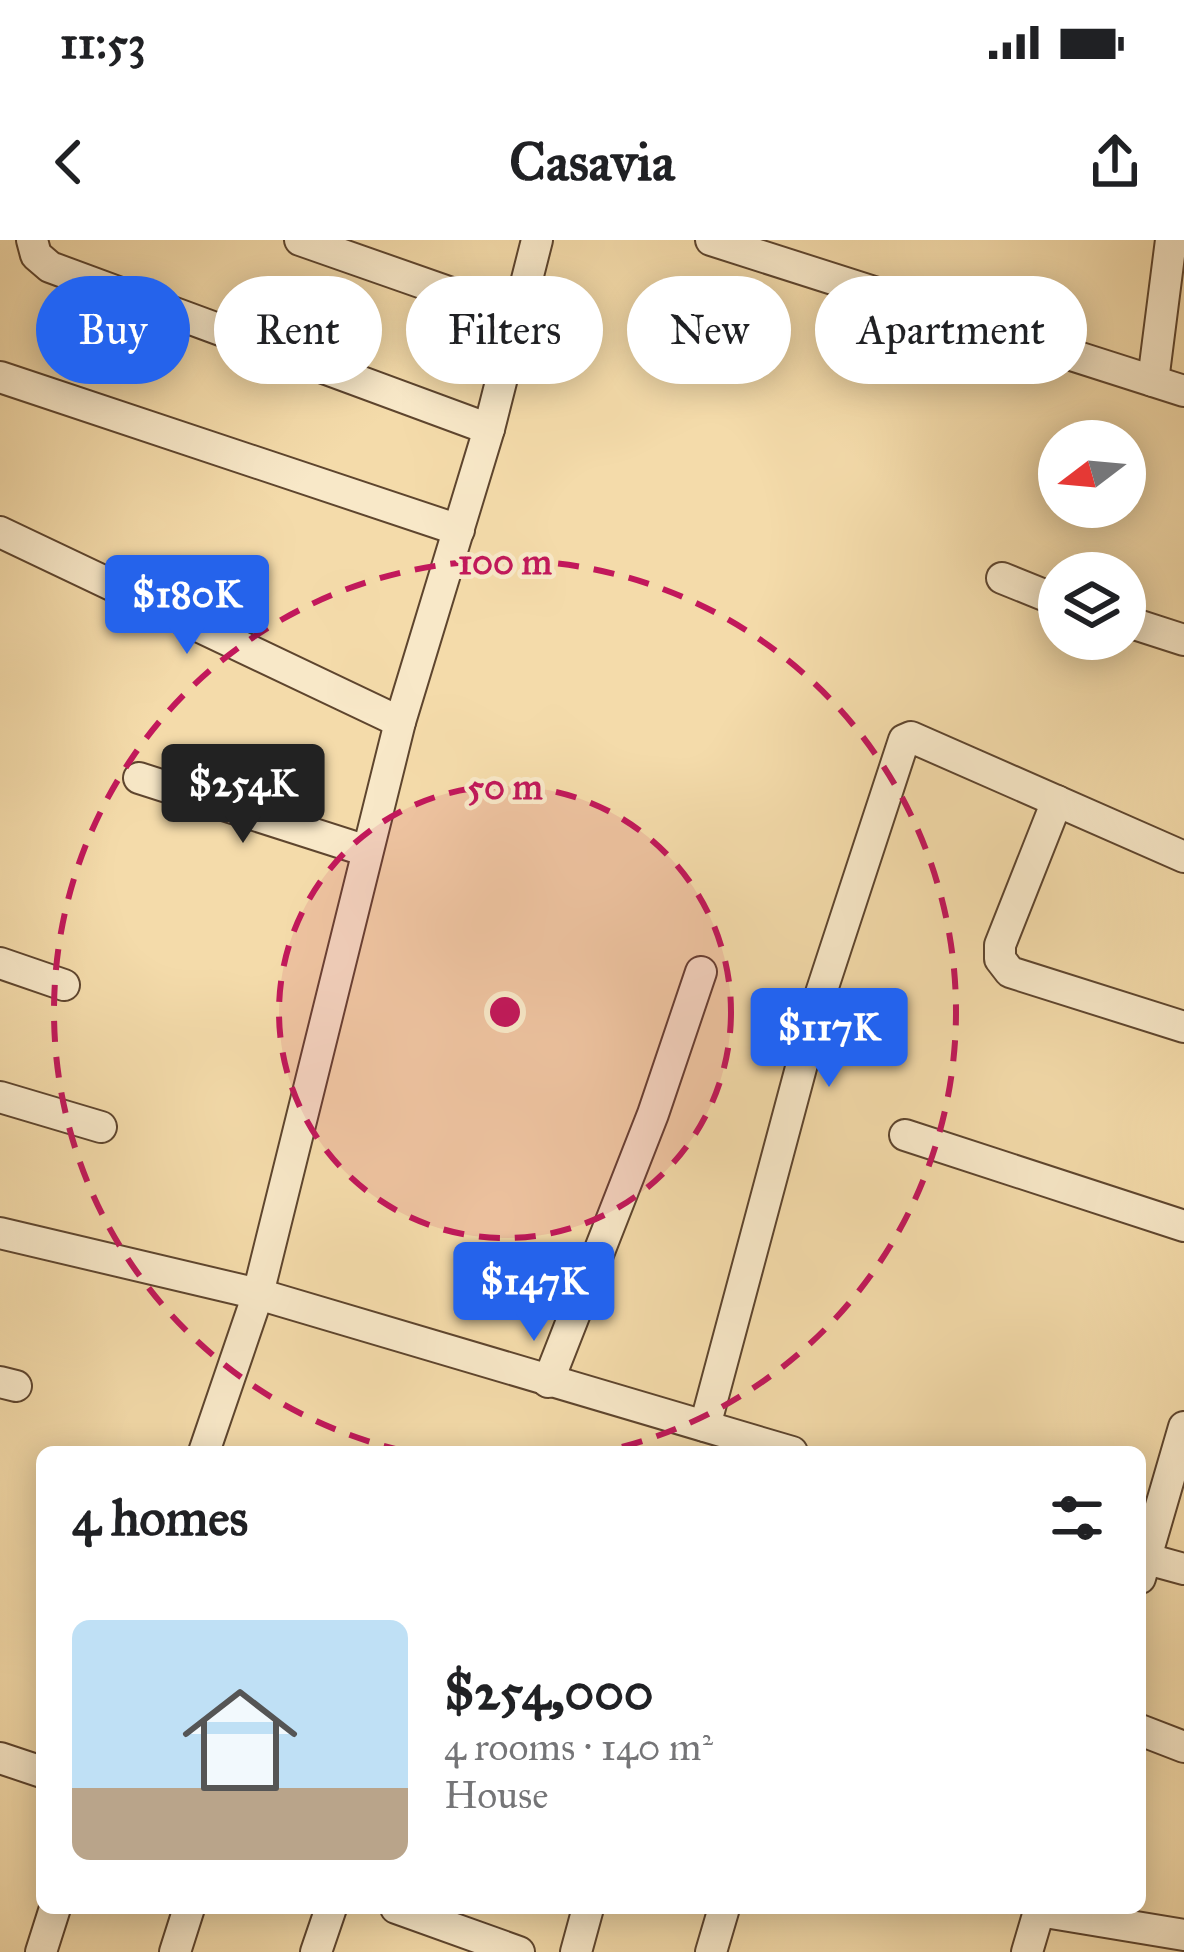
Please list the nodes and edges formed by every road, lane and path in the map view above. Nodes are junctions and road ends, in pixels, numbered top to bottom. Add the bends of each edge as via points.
1 (32, 240) edge
2 (300, 240) edge
3 (537, 240) edge
4 (711, 240) edge
5 (1171, 240) edge
6 (791, 252) edge
7 (528, 276) edge
8 (406, 277) edge
9 (0, 377) edge
10 (1154, 381) junction
11 (501, 384) edge
12 (1184, 391) edge
13 (489, 429) junction
14 (459, 530) junction
15 (1, 535) edge
16 (1002, 578) dead end
17 (1038, 593) edge
18 (1146, 628) edge
19 (1184, 640) edge
20 (400, 722) junction
21 (139, 778) dead end
22 (1057, 801) junction
23 (367, 851) junction
24 (1184, 857) edge
25 (0, 963) edge
26 (701, 972) dead end
27 (64, 985) dead end
28 (1184, 1027) edge
29 (0, 1097) edge
30 (101, 1127) dead end
31 (905, 1135) dead end
32 (1184, 1226) edge
33 (0, 1233) edge
34 (258, 1294) junction
35 (548, 1382) junction
36 (705, 1426) junction
37 (1184, 1426) edge
38 (206, 1446) edge
39 (773, 1446) edge
40 (1146, 1552) edge
41 (1146, 1565) edge
42 (1184, 1569) edge
43 (1146, 1732) edge
44 (1184, 1747) edge
45 (0, 1758) edge
46 (36, 1770) edge
47 (53, 1914) edge
48 (187, 1914) edge
49 (329, 1914) edge
50 (412, 1914) edge
51 (586, 1914) edge
52 (722, 1914) edge
53 (1038, 1914) edge
54 (1066, 1914) edge
55 (453, 1930) edge
56 (1184, 1936) edge
57 (41, 1952) edge
58 (175, 1952) edge
59 (316, 1952) edge
60 (519, 1952) edge
61 (577, 1952) edge
62 (711, 1952) edge
63 (1027, 1952) edge
64 (1179, 1952) edge

1 - 13 street via 50,267
2 - 8 street
3 - 7 street
4 - 6 street
5 - 10 street
6 - 10 street
9 - 14 street
10 - 12 street
11 - 13 street
13 - 14 street
14 - 20 street
15 - 20 street
16 - 17 street
18 - 19 street
20 - 23 street
21 - 23 street
22 - 24 street
22 - 28 street via 1000,959 1010,972
22 - 36 street via 904,740 821,993
23 - 34 street
25 - 27 street
26 - 35 street
29 - 30 street
31 - 32 street
33 - 34 street
34 - 35 street
34 - 38 street
35 - 36 street
36 - 39 street
37 - 40 street
41 - 42 street
43 - 44 street
45 - 46 street
47 - 57 street
48 - 58 street
49 - 59 street
50 - 55 street
51 - 61 street
52 - 62 street
53 - 63 street
54 - 56 street
55 - 60 street
56 - 64 street

